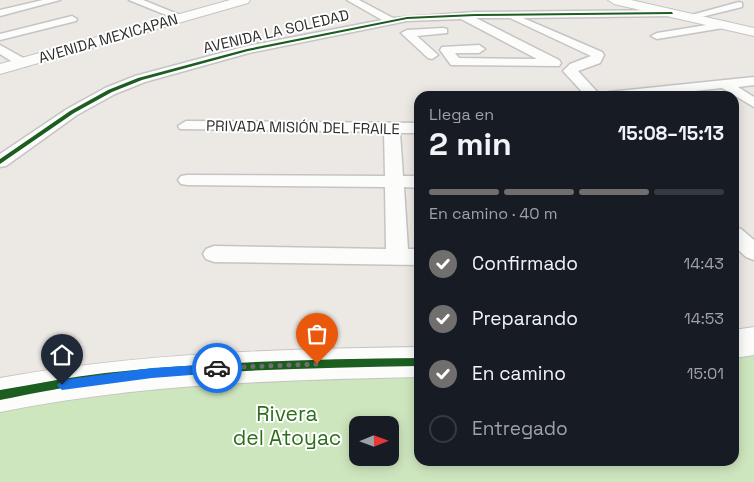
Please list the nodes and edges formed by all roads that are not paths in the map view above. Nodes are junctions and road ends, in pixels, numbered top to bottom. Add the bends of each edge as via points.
1 (55, 0) edge
2 (134, 0) edge
3 (244, 0) edge
4 (372, 0) edge
5 (614, 0) edge
6 (721, 0) edge
7 (355, 1) edge
8 (0, 13) edge
9 (672, 13) junction
10 (463, 15) junction
11 (508, 15) junction
12 (180, 17) junction
13 (689, 17) junction
14 (72, 19) dead end
15 (390, 20) junction
16 (725, 25) junction
17 (486, 29) junction
18 (754, 32) edge
19 (657, 36) dead end
20 (0, 37) edge
21 (0, 49) edge
22 (481, 53) dead end
23 (432, 55) dead end
24 (23, 63) junction
25 (0, 69) edge
26 (754, 81) edge
27 (724, 84) junction
28 (589, 91) edge
29 (656, 91) edge
30 (736, 91) edge
31 (739, 93) edge
32 (754, 102) edge
33 (186, 126) dead end
34 (392, 128) junction
35 (414, 128) edge
36 (0, 162) edge
37 (187, 180) dead end
38 (393, 181) junction
39 (414, 182) edge
40 (224, 254) dead end
41 (396, 257) junction
42 (414, 257) edge
43 (754, 341) edge
44 (739, 343) edge
45 (414, 362) edge
46 (0, 395) edge

1 - 8 street
2 - 12 street
3 - 12 street, AVENIDA MEXICAPAN
4 - 7 street
5 - 9 street
6 - 13 street via 743,6
7 - 15 street
9 - 11 street, AVENIDA LA SOLEDAD
9 - 13 street
10 - 11 street, AVENIDA LA SOLEDAD
10 - 15 street, AVENIDA LA SOLEDAD
10 - 17 street
11 - 28 street via 598,55 596,60 570,71
12 - 24 street, AVENIDA MEXICAPAN
13 - 16 street
14 - 20 street
15 - 36 street, AVENIDA LA SOLEDAD via 248,50 140,79 72,112
16 - 18 street
16 - 19 street
17 - 22 street via 555,63 462,63 455,62 448,54
17 - 23 street via 407,33
21 - 24 street
24 - 25 street, AVENIDA MEXICAPAN
26 - 27 street
27 - 29 street
27 - 30 street
31 - 32 street
33 - 34 street, PRIVADA MISIÓN DEL FRAILE
34 - 35 street, PRIVADA MISIÓN DEL FRAILE
34 - 38 street
37 - 38 street
38 - 39 street
38 - 41 street
40 - 41 street
41 - 42 street
43 - 44 street
45 - 46 street via 152,373

